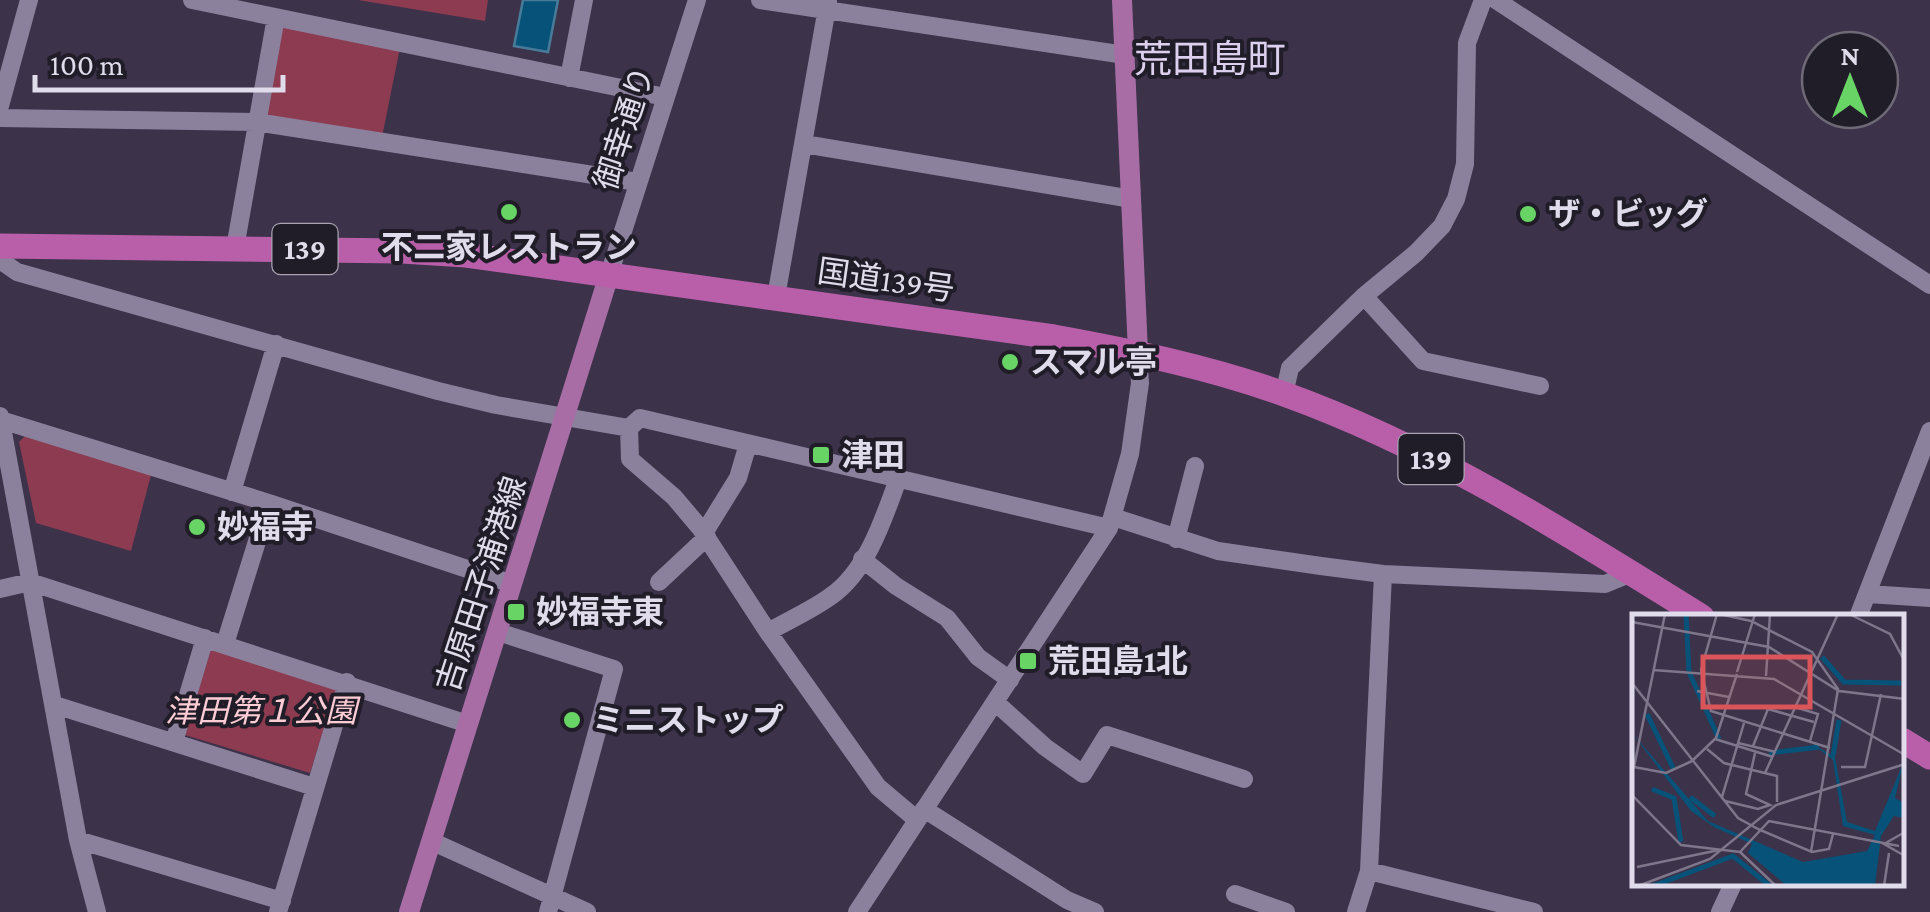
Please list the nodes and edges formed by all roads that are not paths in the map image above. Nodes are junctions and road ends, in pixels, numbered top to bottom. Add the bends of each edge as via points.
1 (29, 0) edge
2 (192, 0) edge
3 (584, 0) edge
4 (697, 0) edge
5 (760, 0) edge
6 (1122, 0) edge
7 (1483, 0) edge
8 (1496, 0) edge
9 (827, 5) edge
10 (276, 16) junction
11 (1126, 55) junction
12 (569, 78) junction
13 (665, 98) junction
14 (0, 106) edge
15 (0, 118) edge
16 (256, 122) junction
17 (804, 144) junction
18 (638, 182) junction
19 (1132, 199) junction
20 (0, 246) edge
21 (236, 248) junction
22 (0, 260) edge
23 (609, 275) junction
24 (1930, 285) edge
25 (1364, 296) junction
26 (776, 297) junction
27 (276, 344) junction
28 (1138, 352) junction
29 (1540, 386) dead end
30 (1284, 394) junction
31 (566, 415) junction
32 (0, 418) edge
33 (628, 428) junction
34 (1930, 431) edge
35 (748, 444) junction
36 (1195, 466) dead end
37 (898, 478) junction
38 (232, 492) junction
39 (269, 503) junction
40 (1111, 522) junction
41 (706, 535) junction
42 (1176, 539) junction
43 (862, 559) junction
44 (1384, 574) junction
45 (1632, 574) junction
46 (30, 582) junction
47 (659, 582) dead end
48 (512, 584) junction
49 (0, 589) edge
50 (1868, 594) junction
51 (1930, 598) edge
52 (1697, 614) edge
53 (1859, 614) edge
54 (498, 632) junction
55 (768, 632) junction
56 (205, 638) junction
57 (225, 644) junction
58 (1010, 680) junction
59 (347, 682) junction
60 (995, 702) junction
61 (55, 705) junction
62 (468, 724) junction
63 (174, 742) junction
64 (1905, 742) edge
65 (1930, 757) edge
66 (1244, 779) dead end
67 (314, 788) junction
68 (920, 814) junction
69 (78, 840) junction
70 (431, 841) junction
71 (1369, 871) junction
72 (1732, 887) edge
73 (1235, 894) dead end
74 (550, 905) edge
75 (280, 906) edge
76 (96, 912) edge
77 (409, 912) edge
78 (586, 912) edge
79 (857, 912) edge
80 (1095, 912) edge
81 (1286, 912) edge
82 (1356, 912) edge
83 (1534, 912) edge
84 (1720, 912) edge

1 - 14 street
2 - 10 street
3 - 12 street
4 - 13 street, 御幸通り
5 - 9 street
6 - 11 main road
7 - 25 street via 1467,42 1465,164 1456,199 1442,226
8 - 24 street
9 - 11 street
9 - 17 street
10 - 12 street
10 - 16 street
11 - 19 main road
12 - 13 street
13 - 18 street, 御幸通り
15 - 16 street
16 - 18 street
16 - 21 street
17 - 19 street
17 - 26 street
18 - 23 street, 御幸通り
19 - 28 main road
20 - 21 highway, 国道139号 / 139
21 - 23 highway, 国道139号 / 139 via 466,255
22 - 27 street via 17,272
23 - 26 highway, 国道139号 / 139
23 - 31 main road, 吉原田子浦港線
25 - 29 street via 1423,361
25 - 30 street via 1290,368
26 - 28 highway, 国道139号 / 139
27 - 31 street via 438,392
27 - 38 street
28 - 30 highway, 国道139号 / 139
28 - 40 street via 1130,454
30 - 45 highway, 国道139号 / 139 via 1399,442
31 - 33 street
31 - 48 main road, 吉原田子浦港線
32 - 38 street
32 - 46 street
33 - 35 street via 640,418
33 - 41 street via 630,459
34 - 50 street
35 - 37 street
35 - 41 street via 738,478
36 - 42 street
37 - 40 street
37 - 43 street
38 - 39 street
39 - 48 street
39 - 57 street
40 - 42 street
40 - 58 street
41 - 47 street
41 - 55 street
42 - 44 street
43 - 55 street via 834,594
43 - 58 street via 947,618 978,657
44 - 45 street via 1605,584
44 - 71 street
45 - 52 highway, 国道139号 / 139
46 - 49 street
46 - 56 street
46 - 61 street
48 - 54 main road, 吉原田子浦港線
50 - 51 street
50 - 53 street
54 - 62 main road, 吉原田子浦港線
54 - 74 street via 614,668
55 - 68 street via 878,787
56 - 57 street
56 - 63 street
57 - 59 street
58 - 60 street
59 - 62 street
59 - 67 street
60 - 66 street via 1083,774 1107,735
60 - 68 street
61 - 63 street
61 - 69 street
62 - 70 main road, 吉原田子浦港線
63 - 67 street
64 - 65 highway
67 - 75 street
68 - 79 street
68 - 80 street
69 - 75 street
69 - 76 street
70 - 74 street
70 - 77 main road, 吉原田子浦港線
71 - 82 street
71 - 83 street
72 - 84 street
73 - 81 street
74 - 78 street

